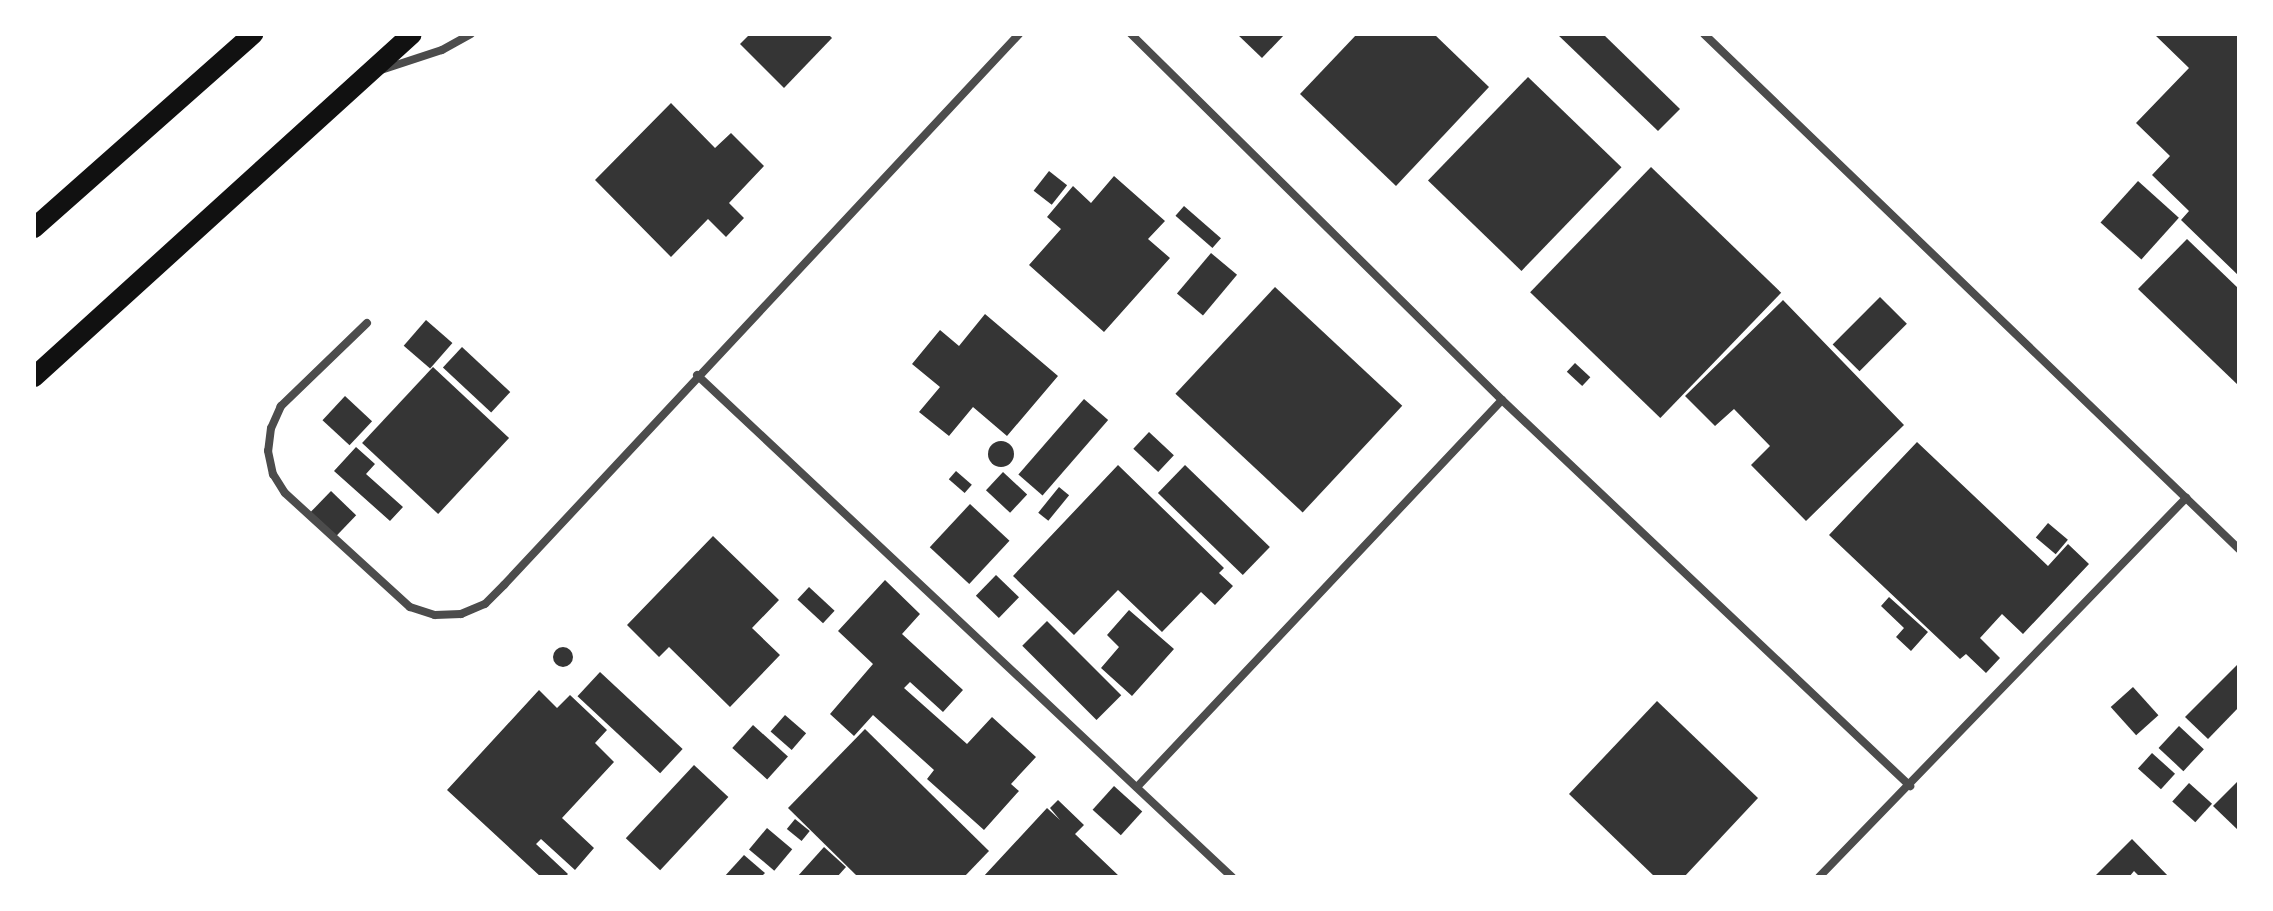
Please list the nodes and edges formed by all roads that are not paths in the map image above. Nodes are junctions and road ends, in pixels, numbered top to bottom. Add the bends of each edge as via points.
1 (253, 34) edge
2 (412, 34) edge
3 (471, 34) edge
4 (1019, 34) edge
5 (1131, 34) edge
6 (1704, 34) edge
7 (369, 72) junction
8 (34, 228) edge
9 (367, 323) dead end
10 (697, 375) junction
11 (34, 377) edge
12 (1502, 400) junction
13 (2186, 498) junction
14 (2239, 549) edge
15 (1910, 786) junction
16 (1137, 787) junction
17 (1823, 875) edge
18 (1232, 877) edge

1 - 8 main road
2 - 7 main road
3 - 7 street via 406,64
4 - 10 street
5 - 12 street
6 - 13 street
7 - 11 main road
9 - 10 street via 281,406 268,451 273,474 285,493 410,607 435,615 461,614 485,604
10 - 16 street
12 - 15 street
12 - 16 street
13 - 14 street
13 - 15 street
15 - 17 street
16 - 18 street

